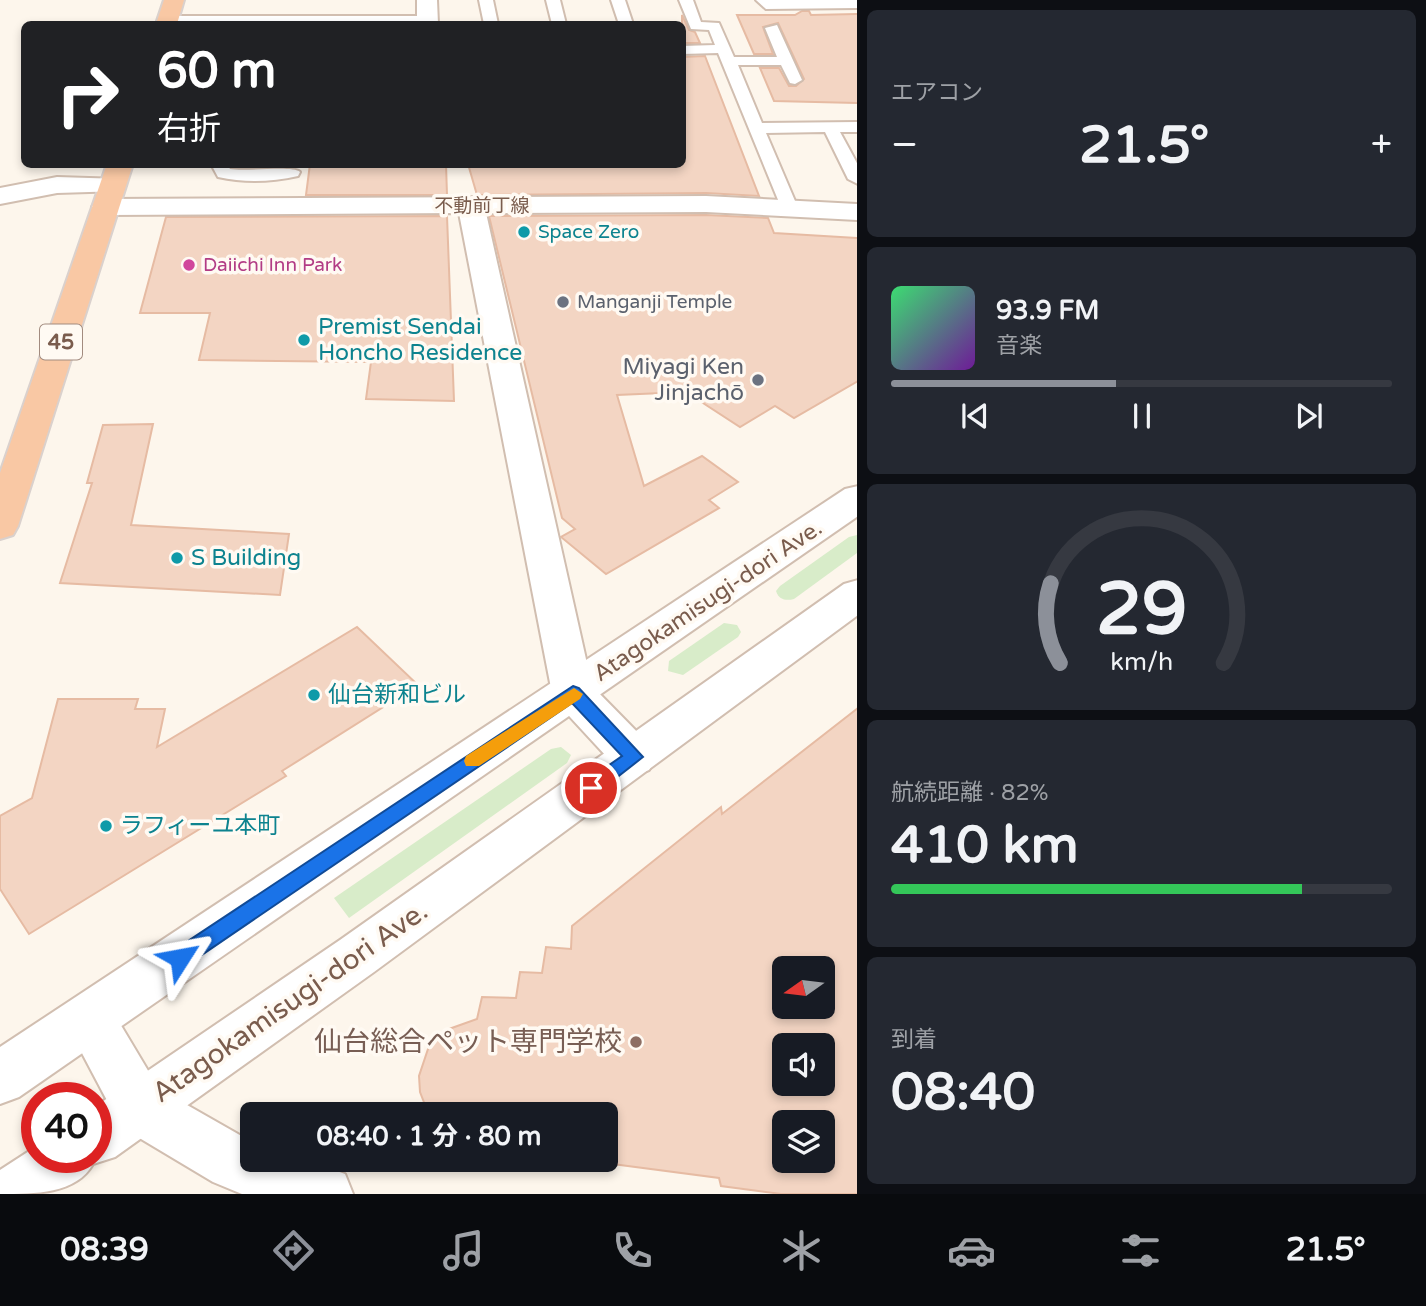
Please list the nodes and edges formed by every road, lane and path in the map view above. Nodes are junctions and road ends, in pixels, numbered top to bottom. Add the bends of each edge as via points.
1 (174, 0) edge
2 (427, 0) edge
3 (486, 0) edge
4 (554, 0) edge
5 (618, 0) edge
6 (686, 0) edge
7 (763, 0) edge
8 (857, 4) edge
9 (168, 21) edge
10 (428, 21) edge
11 (490, 21) edge
12 (558, 21) edge
13 (625, 21) edge
14 (689, 26) edge
15 (772, 28) dead end
16 (686, 50) edge
17 (727, 55) junction
18 (786, 61) junction
19 (796, 80) dead end
20 (830, 127) junction
21 (857, 127) edge
22 (757, 128) junction
23 (221, 168) edge
24 (292, 172) dead end
25 (856, 179) edge
26 (113, 185) edge
27 (0, 196) edge
28 (471, 206) junction
29 (789, 208) junction
30 (857, 212) edge
31 (857, 498) edge
32 (0, 526) edge
33 (857, 594) edge
34 (573, 693) junction
35 (634, 757) junction
36 (89, 1019) junction
37 (0, 1078) edge
38 (140, 1108) junction
39 (112, 1127) edge
40 (45, 1173) edge
41 (14, 1194) edge
42 (325, 1194) edge

1 - 9 highway
2 - 10 street
3 - 11 lane
4 - 12 lane
5 - 13 lane
6 - 14 lane
7 - 8 lane via 765,5
14 - 17 lane via 714,26
15 - 18 lane
16 - 17 lane
17 - 18 lane
17 - 22 lane
18 - 19 lane
20 - 21 lane
20 - 22 lane
20 - 25 lane
22 - 29 lane
23 - 24 lane via 237,176
26 - 27 street, 不動前丁線 via 57,185
26 - 28 street, 不動前丁線
26 - 32 highway, 45
28 - 29 street, 不動前丁線
28 - 34 street
29 - 30 street, 不動前丁線
31 - 34 street, Atagokamisugi-dori Ave.
33 - 35 street, Atagokamisugi-dori Ave.
34 - 35 street
34 - 36 street, Atagokamisugi-dori Ave.
35 - 38 street, Atagokamisugi-dori Ave.
36 - 37 street, Atagokamisugi-dori Ave.
36 - 38 street
38 - 39 street, Atagokamisugi-dori Ave.
38 - 42 street via 232,1163
40 - 41 street

